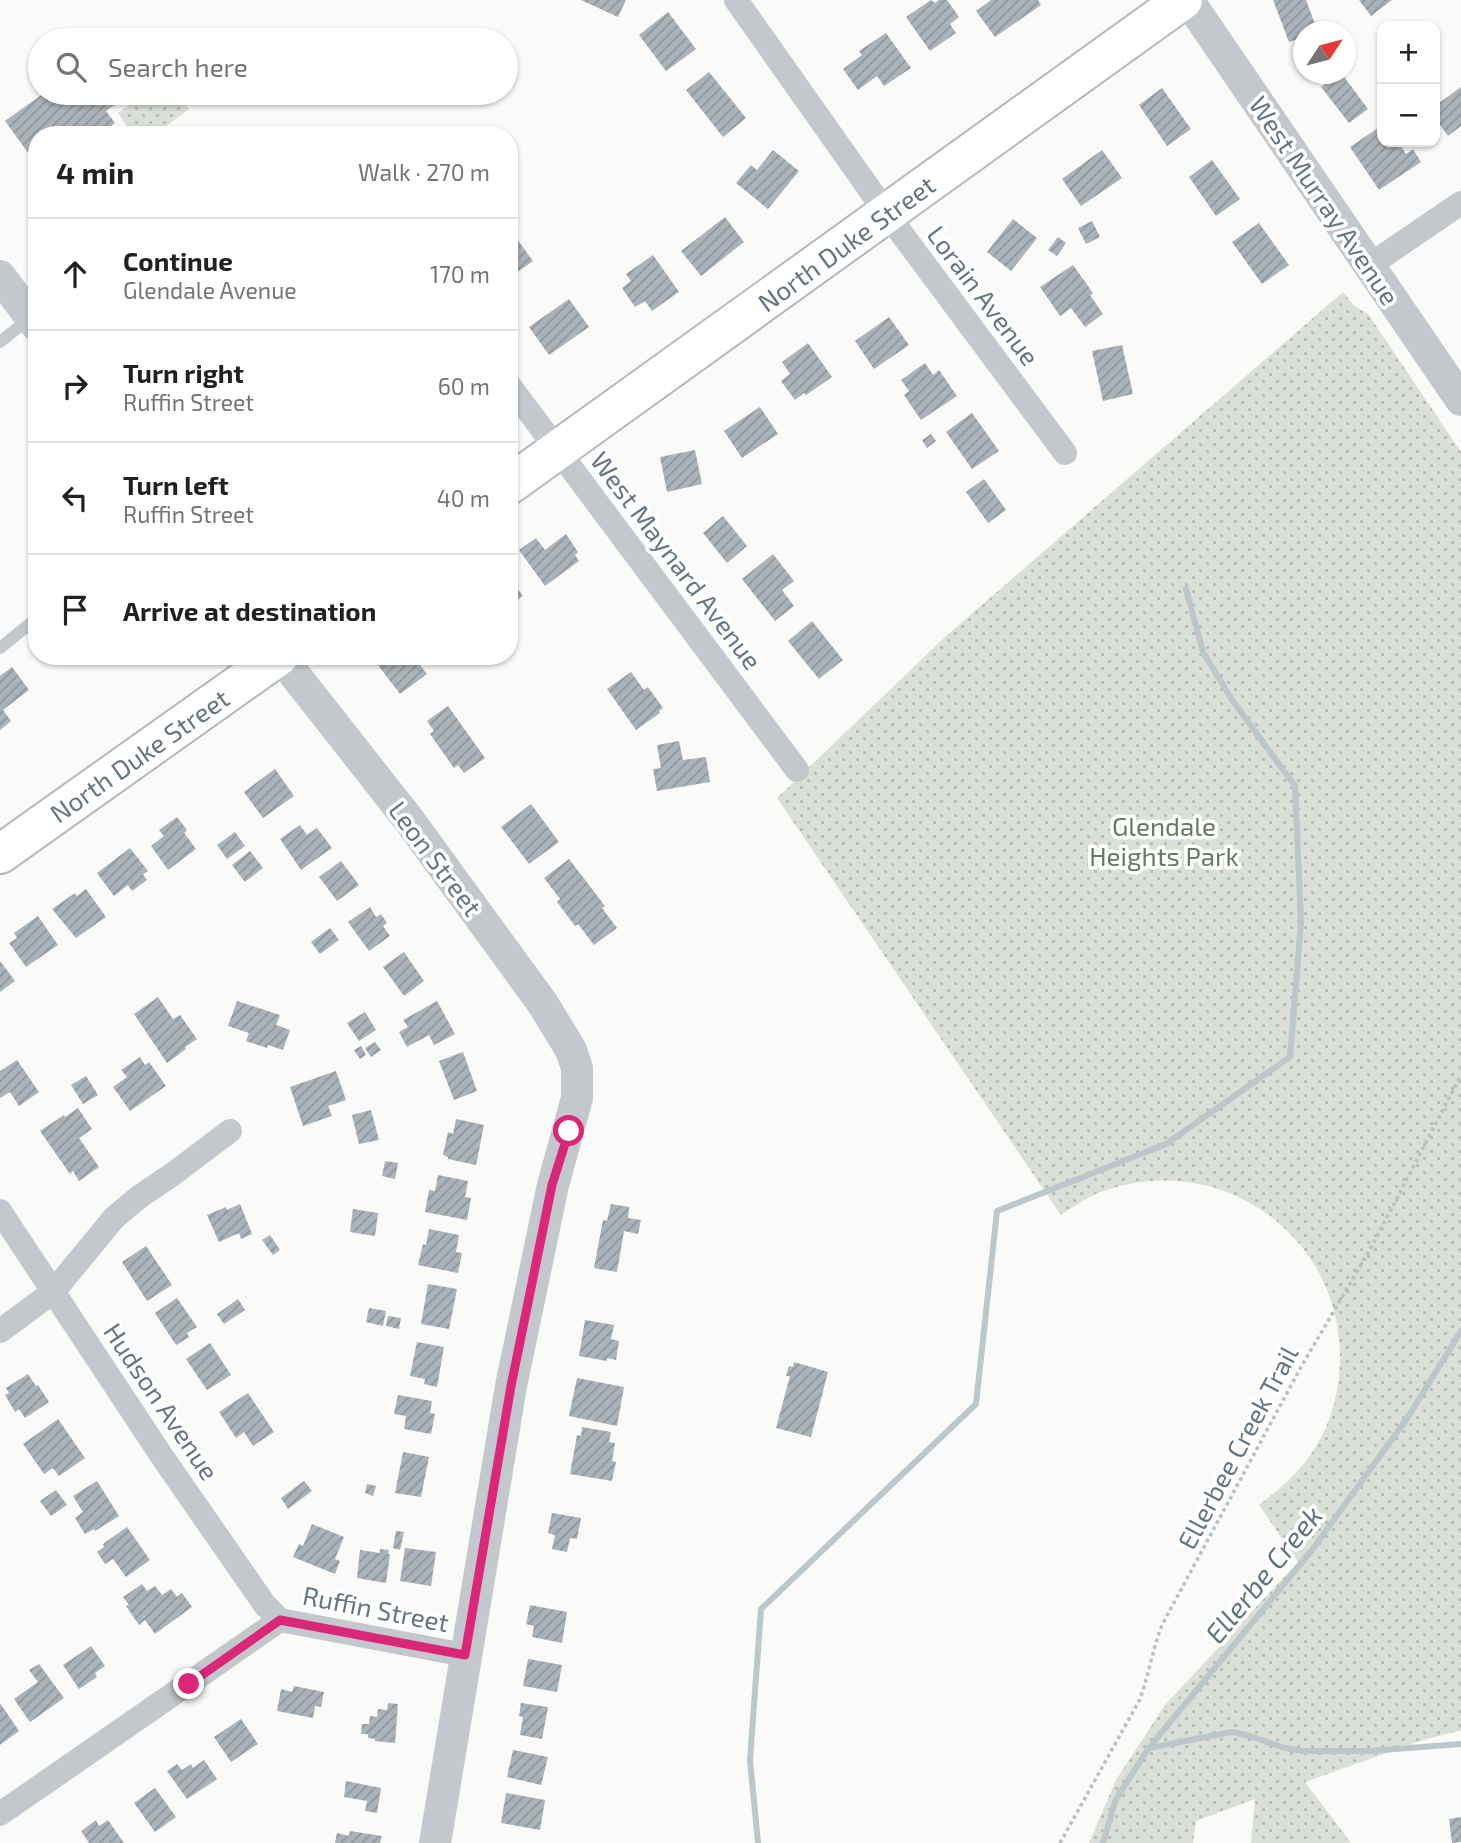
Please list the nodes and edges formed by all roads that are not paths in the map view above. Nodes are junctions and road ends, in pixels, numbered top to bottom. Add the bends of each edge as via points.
1 (736, 0) edge
2 (1183, 0) edge
3 (1188, 0) edge
4 (1461, 203) edge
5 (887, 214) junction
6 (1370, 265) junction
7 (0, 276) edge
8 (28, 314) edge
9 (28, 326) edge
10 (0, 342) edge
11 (518, 397) edge
12 (1461, 400) edge
13 (557, 449) junction
14 (1065, 453) dead end
15 (518, 478) edge
16 (28, 625) edge
17 (0, 648) edge
18 (266, 665) edge
19 (286, 665) edge
20 (797, 770) dead end
21 (0, 854) edge
22 (230, 1131) dead end
23 (0, 1211) edge
24 (53, 1292) junction
25 (0, 1331) edge
26 (280, 1620) junction
27 (465, 1655) junction
28 (0, 1814) edge
29 (435, 1843) edge

1 - 5 street, Lorain Avenue
2 - 5 highway, North Duke Street
3 - 6 street, West Murray Avenue
4 - 6 street
5 - 13 highway, North Duke Street
5 - 14 street, Lorain Avenue
6 - 12 street, West Murray Avenue
7 - 8 street
9 - 10 lane
11 - 13 street, West Maynard Avenue
13 - 15 highway, North Duke Street
13 - 20 street, West Maynard Avenue
16 - 17 lane
18 - 21 highway, North Duke Street
19 - 27 street, Leon Street via 409,820 543,1004 563,1034 577,1068 577,1098 552,1185 514,1372
22 - 24 street via 114,1218
23 - 24 street, Hudson Avenue
24 - 25 street
24 - 26 street, Hudson Avenue via 177,1478
26 - 27 street, Ruffin Street
26 - 28 street, Ruffin Street
27 - 29 street

